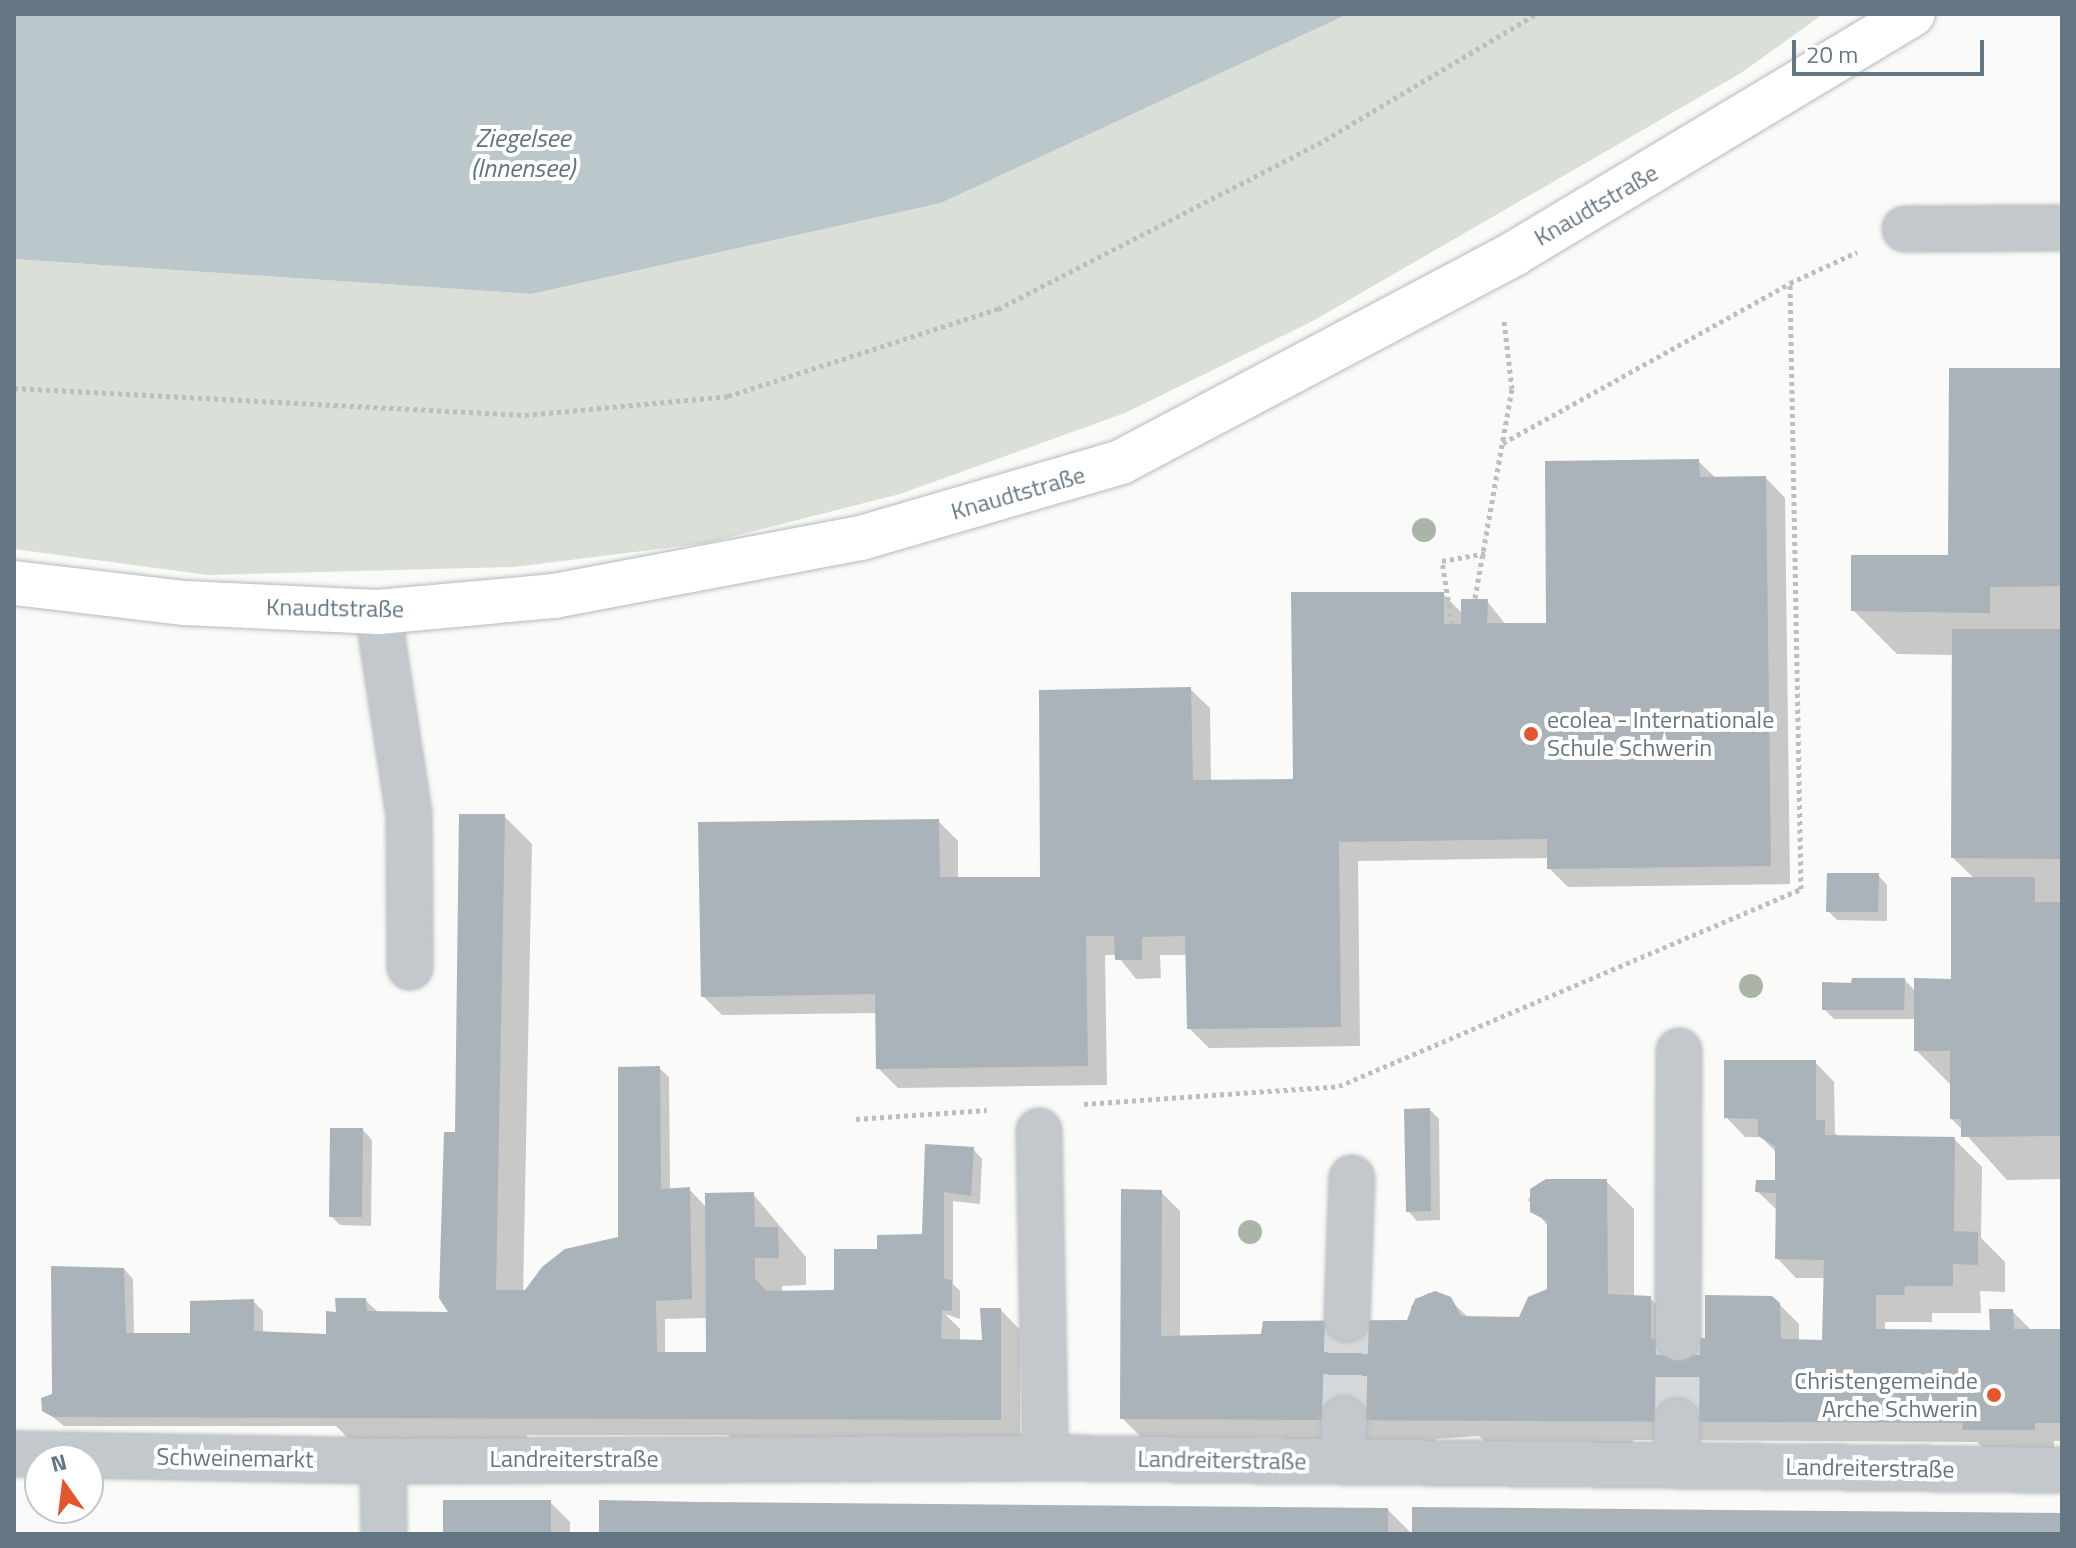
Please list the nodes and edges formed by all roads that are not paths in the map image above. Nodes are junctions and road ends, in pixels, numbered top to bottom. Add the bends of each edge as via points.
1 (1913, 14) edge
2 (2062, 228) edge
3 (1905, 229) road end
4 (14, 583) edge
5 (378, 612) junction
6 (410, 967) dead end
7 (1679, 1051) dead end
8 (1039, 1131) dead end
9 (1352, 1178) dead end
10 (1347, 1319) tunnel mouth
11 (1678, 1338) tunnel mouth
12 (1677, 1421) tunnel mouth
13 (14, 1454) edge
14 (1045, 1458) junction
15 (383, 1461) junction
16 (1677, 1466) junction
17 (2062, 1470) edge
18 (384, 1534) edge

1 - 5 main road, Knaudtstraße via 1515,253 1121,462 861,538 554,596
2 - 3 street
4 - 5 main road, Knaudtstraße via 185,603
5 - 6 street via 409,815
7 - 11 street
8 - 14 street
9 - 10 street
12 - 16 street
13 - 15 street, Schweinemarkt
14 - 15 street, Landreiterstraße
14 - 16 street, Landreiterstraße via 1344,1440
15 - 18 street
16 - 17 street, Landreiterstraße

